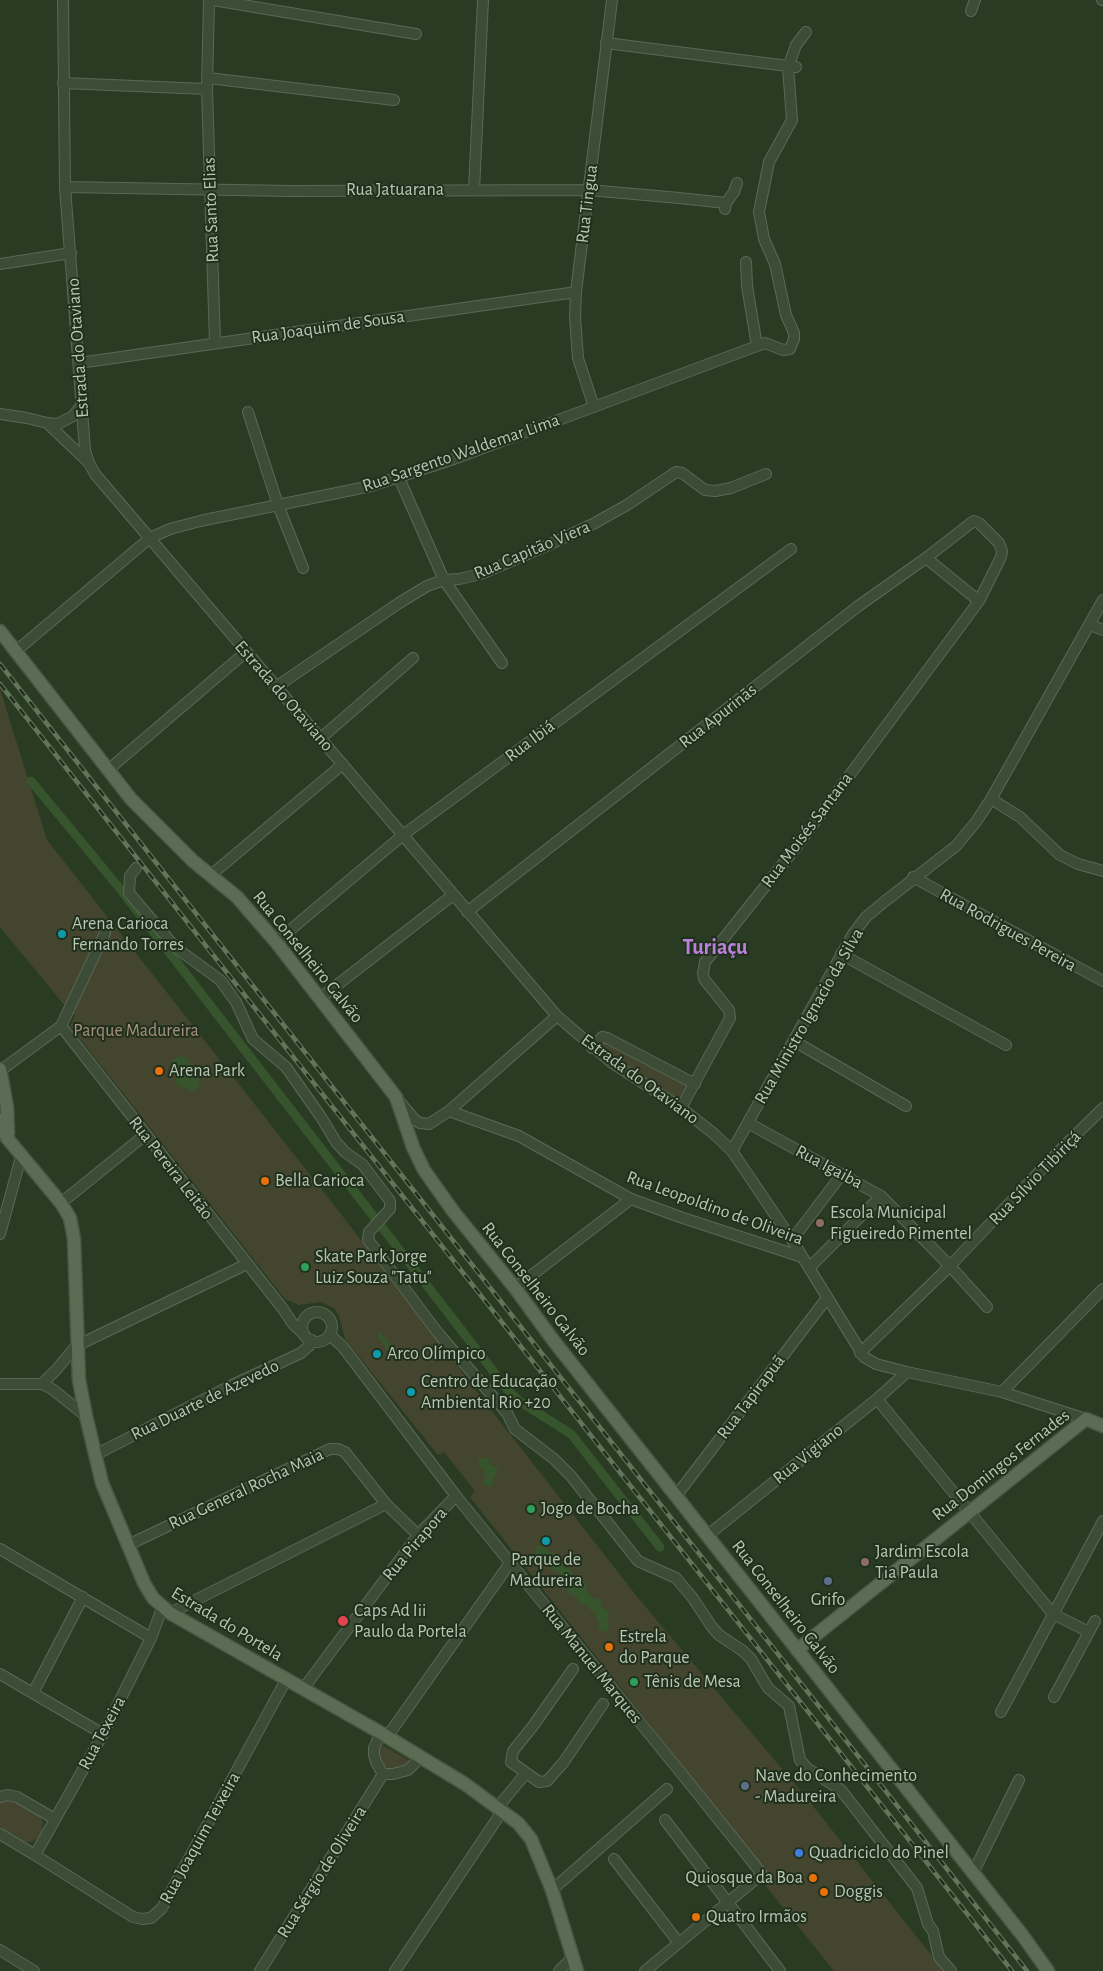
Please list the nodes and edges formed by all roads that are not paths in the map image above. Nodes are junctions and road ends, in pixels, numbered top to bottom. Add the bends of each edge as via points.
1 (63, 0) edge
2 (211, 0) edge
3 (483, 0) edge
4 (612, 0) edge
5 (975, 0) edge
6 (971, 11) dead end
7 (806, 32) dead end
8 (416, 34) dead end
9 (606, 44) junction
10 (792, 67) junction
11 (63, 84) junction
12 (208, 84) junction
13 (394, 100) dead end
14 (737, 183) dead end
15 (65, 188) junction
16 (210, 190) junction
17 (474, 190) junction
18 (589, 190) junction
19 (71, 253) junction
20 (746, 262) dead end
21 (0, 264) edge
22 (576, 292) junction
23 (215, 343) junction
24 (761, 344) junction
25 (79, 363) junction
26 (82, 406) junction
27 (594, 407) junction
28 (248, 412) dead end
29 (0, 414) edge
30 (47, 423) junction
31 (88, 463) junction
32 (766, 474) dead end
33 (399, 478) junction
34 (278, 505) junction
35 (150, 538) junction
36 (791, 549) dead end
37 (1001, 557) joint
38 (926, 558) junction
39 (303, 568) dead end
40 (444, 580) junction
41 (979, 600) junction
42 (1103, 600) edge
43 (1090, 624) junction
44 (1103, 630) edge
45 (0, 631) edge
46 (16, 651) junction
47 (246, 652) junction
48 (413, 658) dead end
49 (502, 663) dead end
50 (276, 687) junction
51 (320, 738) junction
52 (343, 764) junction
53 (108, 770) junction
54 (991, 799) junction
55 (403, 835) junction
56 (136, 868) dead end
57 (1103, 871) edge
58 (211, 875) junction
59 (913, 877) junction
60 (452, 895) junction
61 (467, 912) junction
62 (105, 933) dead end
63 (276, 942) junction
64 (841, 954) junction
65 (1103, 981) edge
66 (319, 999) junction
67 (557, 1016) junction
68 (61, 1026) junction
69 (794, 1041) junction
70 (1006, 1045) dead end
71 (592, 1048) junction
72 (0, 1070) edge
73 (695, 1084) junction
74 (396, 1097) junction
75 (906, 1106) dead end
76 (681, 1108) junction
77 (1103, 1108) edge
78 (448, 1111) junction
79 (0, 1120) edge
80 (748, 1123) junction
81 (145, 1135) junction
82 (3, 1137) edge
83 (732, 1151) junction
84 (20, 1157) junction
85 (842, 1174) junction
86 (881, 1196) junction
87 (631, 1199) junction
88 (61, 1203) junction
89 (0, 1234) edge
90 (792, 1240) junction
91 (802, 1257) junction
92 (247, 1264) junction
93 (950, 1266) junction
94 (809, 1268) junction
95 (515, 1288) junction
96 (1103, 1289) edge
97 (827, 1298) junction
98 (987, 1307) dead end
99 (283, 1309) junction
100 (307, 1317) junction
101 (330, 1334) junction
102 (308, 1337) junction
103 (76, 1346) junction
104 (860, 1353) junction
105 (907, 1372) junction
106 (0, 1384) edge
107 (42, 1384) junction
108 (1002, 1392) junction
109 (877, 1399) junction
110 (86, 1416) junction
111 (1086, 1419) junction
112 (1103, 1426) edge
113 (94, 1455) junction
114 (456, 1496) junction
115 (676, 1496) junction
116 (386, 1504) junction
117 (970, 1511) junction
118 (1103, 1521) edge
119 (418, 1535) junction
120 (708, 1535) junction
121 (128, 1545) junction
122 (0, 1549) edge
123 (510, 1563) junction
124 (83, 1597) junction
125 (166, 1610) junction
126 (1053, 1614) junction
127 (1095, 1621) dead end
128 (1089, 1632) junction
129 (151, 1638) junction
130 (797, 1650) junction
131 (573, 1669) dead end
132 (0, 1674) edge
133 (286, 1680) junction
134 (302, 1689) junction
135 (33, 1693) junction
136 (1054, 1697) dead end
137 (603, 1704) dead end
138 (1001, 1712) dead end
139 (103, 1734) junction
140 (384, 1735) junction
141 (421, 1757) junction
142 (383, 1774) junction
143 (526, 1774) junction
144 (1019, 1780) dead end
145 (668, 1789) dead end
146 (0, 1796) edge
147 (501, 1809) junction
148 (55, 1819) junction
149 (665, 1820) dead end
150 (0, 1834) edge
151 (35, 1854) junction
152 (614, 1859) dead end
153 (966, 1865) junction
154 (552, 1890) junction
155 (728, 1904) junction
156 (679, 1943) junction
157 (0, 1950) edge
158 (573, 1957) junction
159 (34, 1971) edge
160 (260, 1971) edge
161 (395, 1971) edge
162 (559, 1971) edge
163 (578, 1971) edge
164 (645, 1971) edge
165 (780, 1971) edge
166 (950, 1971) edge
167 (1048, 1971) edge

1 - 11 street, Estrada do Otaviano
2 - 8 street
2 - 12 street, Rua Santo Elias
3 - 17 street
4 - 9 street, Rua Tingua
5 - 6 street
7 - 10 street via 796,45
9 - 10 street
9 - 18 street, Rua Tingua
10 - 24 street via 792,120 769,162 759,212 764,239 776,264 794,339 791,348 785,350
11 - 12 street
11 - 15 street, Estrada do Otaviano
12 - 13 street
12 - 16 street, Rua Santo Elias
14 - 18 street, Rua Jatuarana via 725,207 679,198
15 - 16 street, Rua Jatuarana
15 - 19 street, Estrada do Otaviano
16 - 17 street, Rua Jatuarana
16 - 23 street, Rua Santo Elias
17 - 18 street, Rua Jatuarana
18 - 22 street, Rua Tingua
19 - 21 street
19 - 25 street, Estrada do Otaviano
20 - 24 street via 747,286
22 - 23 street, Rua Joaquim de Sousa
22 - 27 street, Rua Tingua via 578,358
23 - 25 street, Rua Joaquim de Sousa
24 - 27 street, Rua Sargento Waldemar Lima
25 - 26 street, Estrada do Otaviano
26 - 30 street via 65,422
26 - 31 street, Estrada do Otaviano
27 - 33 street, Rua Sargento Waldemar Lima
28 - 34 street
29 - 30 street
30 - 31 street
31 - 35 street, Estrada do Otaviano
32 - 40 street, Rua Capitão Viera via 716,491 705,490 676,472 593,524 481,574
33 - 34 street, Rua Sargento Waldemar Lima
33 - 40 street
34 - 35 street, Rua Sargento Waldemar Lima via 193,523
34 - 39 street
35 - 46 street, Rua Sargento Waldemar Lima
35 - 47 street, Estrada do Otaviano
36 - 55 street, Rua Ibiá
37 - 38 street, Rua Apurinãs via 999,543 974,521
37 - 41 street, Rua Moisés Santana
38 - 41 street
38 - 61 street, Rua Apurinãs via 857,607
40 - 49 street
40 - 50 street, Rua Capitão Viera via 399,603
41 - 73 street, Rua Moisés Santana via 797,846 705,962 704,979 729,1010 730,1018
42 - 43 street, Rua Ministro Ignacio da Silva
43 - 44 street
43 - 54 street, Rua Ministro Ignacio da Silva
45 - 46 main road, Rua Conselheiro Galvão
46 - 53 main road, Rua Conselheiro Galvão
47 - 50 street, Estrada do Otaviano
47 - 53 street
48 - 51 street
50 - 51 street, Estrada do Otaviano
51 - 52 street, Estrada do Otaviano
52 - 55 street, Estrada do Otaviano
52 - 58 street
53 - 58 main road, Rua Conselheiro Galvão via 131,799
54 - 57 street via 1020,816 1060,855
54 - 59 street, Rua Ministro Ignacio da Silva via 956,846
55 - 60 street, Estrada do Otaviano
55 - 63 street, Rua Ibiá
56 - 166 street via 130,876 129,893 175,947 211,972 231,993 253,1039 286,1067 336,1142 363,1165 390,1201 390,1209 369,1232 368,1240 438,1333 507,1413 515,1429 571,1476 638,1561 676,1578 712,1627 752,1659 768,1688 789,1706 800,1760 841,1790 917,1888 939,1957
58 - 63 main road, Rua Conselheiro Galvão via 237,897
59 - 64 street, Rua Ministro Ignacio da Silva via 866,918
59 - 65 street, Rua Rodrigues Pereira
60 - 61 street, Estrada do Otaviano
60 - 66 street
61 - 67 street, Estrada do Otaviano
62 - 68 street
63 - 66 main road, Rua Conselheiro Galvão
64 - 69 street, Rua Ministro Ignacio da Silva
64 - 70 street
66 - 74 main road, Rua Conselheiro Galvão
67 - 71 street, Estrada do Otaviano
67 - 78 street
68 - 72 street
68 - 81 street, Rua Pereira Leitão
69 - 75 street
69 - 80 street, Rua Ministro Ignacio da Silva
71 - 73 street via 602,1038 607,1038
71 - 76 street, Estrada do Otaviano
72 - 82 main road via 9,1130
73 - 76 street, Rua Moisés Santana
74 - 78 street via 416,1120 425,1125
74 - 95 main road, Rua Conselheiro Galvão via 424,1170 452,1211
76 - 83 street, Estrada do Otaviano
77 - 93 street, Rua Sílvio Tibiriçá
78 - 87 street, Rua Leopoldino de Oliveira via 519,1136
79 - 82 main road, Estrada do Portela
80 - 83 street, Rua Ministro Ignacio da Silva
80 - 85 street, Rua Igaiba
81 - 88 street
81 - 92 street, Rua Pereira Leitão
82 - 84 main road, Estrada do Portela
83 - 90 street, Estrada do Otaviano
84 - 88 main road, Estrada do Portela
84 - 89 street
85 - 86 street, Rua Igaiba
85 - 90 street
86 - 93 street, Rua Igaiba
86 - 94 street
87 - 91 street, Rua Leopoldino de Oliveira
87 - 95 street
88 - 103 main road, Estrada do Portela via 70,1218 74,1239
90 - 91 street, Estrada do Otaviano
91 - 94 street, Rua Leopoldino de Oliveira
92 - 99 street, Rua Pereira Leitão
92 - 103 street
93 - 98 street, Rua Igaiba
93 - 104 street, Rua Sílvio Tibiriçá
94 - 97 street, Rua Leopoldino de Oliveira
95 - 115 main road, Rua Conselheiro Galvão
96 - 108 street
97 - 104 street, Rua Leopoldino de Oliveira
97 - 115 street, Rua Tapirapuã
99 - 100 street
99 - 102 street, Rua Pereira Leitão via 293,1324
100 - 101 street via 320,1312 328,1317 332,1325
100 - 102 street via 303,1325
101 - 102 street via 324,1340
101 - 114 street, Rua Manuel Marques
102 - 113 street, Rua Duarte de Azevedo via 309,1346 301,1353
103 - 107 street
103 - 110 main road, Estrada do Portela
104 - 105 street, Rua Leopoldino de Oliveira via 876,1364
105 - 108 street, Rua Leopoldino de Oliveira
105 - 109 street, Rua Vigiano
106 - 107 street
107 - 110 street
108 - 111 street, Rua Leopoldino de Oliveira
109 - 117 street
109 - 120 street, Rua Vigiano
110 - 113 main road, Estrada do Portela
111 - 112 main road, Rua Leopoldino de Oliveira
111 - 117 main road, Rua Domingos Fernades
113 - 121 main road, Estrada do Portela
114 - 119 street, Rua Pirapora
114 - 123 street, Rua Manuel Marques
115 - 120 main road, Rua Conselheiro Galvão
116 - 119 street, Rua General Rocha Maia
116 - 121 street, Rua General Rocha Maia via 345,1452 330,1449
116 - 125 street
117 - 126 street
117 - 130 main road, Rua Domingos Fernades
118 - 126 street
119 - 134 street, Rua Pirapora
120 - 130 main road, Rua Conselheiro Galvão
121 - 125 main road, Estrada do Portela via 144,1583
122 - 124 street
123 - 140 street
123 - 155 street, Rua Manuel Marques via 762,1874
124 - 129 street
124 - 135 street
125 - 129 street, Rua Texeira
125 - 133 main road, Estrada do Portela
126 - 128 street
126 - 138 street
127 - 128 street
128 - 136 street
129 - 139 street, Rua Texeira
130 - 153 main road, Rua Conselheiro Galvão
131 - 143 street via 513,1751 511,1762
132 - 135 street
133 - 134 main road, Estrada do Portela
133 - 151 street, Rua Joaquim Teixeira via 162,1908 151,1918 133,1917
134 - 140 main road, Estrada do Portela
135 - 139 street
137 - 143 street via 547,1781 539,1782
139 - 148 street, Rua Texeira
140 - 141 main road, Estrada do Portela
140 - 142 street via 374,1748 376,1762
141 - 142 street via 408,1770
141 - 147 main road, Estrada do Portela
142 - 160 street, Rua Sérgio de Oliveira
143 - 147 street
144 - 153 street via 976,1867
145 - 154 street
146 - 148 street via 16,1797
147 - 154 main road, Estrada do Portela via 531,1839
147 - 161 street
148 - 151 street, Rua Texeira
149 - 155 street
150 - 151 street, Rua Joaquim Teixeira
152 - 156 street
153 - 167 main road, Rua Conselheiro Galvão
154 - 158 main road, Estrada do Portela
155 - 156 street, Rua Manuel Marques
155 - 165 street
156 - 164 street, Rua Manuel Marques
157 - 159 street
158 - 162 street
158 - 163 main road, Estrada do Portela

